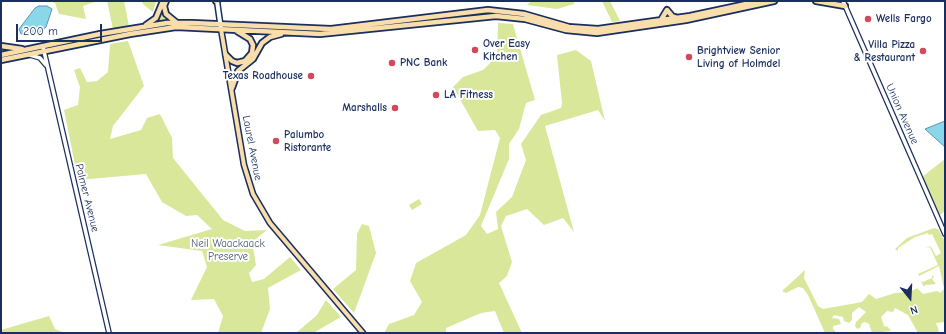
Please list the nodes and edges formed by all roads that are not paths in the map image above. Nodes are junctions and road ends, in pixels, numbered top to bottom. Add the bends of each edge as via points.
1 (163, 1) edge
2 (166, 1) edge
3 (217, 1) edge
4 (760, 1) edge
5 (774, 1) edge
6 (816, 1) edge
7 (842, 1) edge
8 (836, 4) junction
9 (845, 6) junction
10 (677, 18) junction
11 (661, 20) junction
12 (177, 23) junction
13 (221, 26) junction
14 (142, 27) junction
15 (232, 29) junction
16 (299, 34) junction
17 (1, 46) edge
18 (32, 49) junction
19 (43, 49) junction
20 (29, 54) junction
21 (1, 55) edge
22 (226, 55) junction
23 (1, 60) edge
24 (47, 66) junction
25 (232, 88) junction
26 (945, 234) edge
27 (109, 333) edge
28 (363, 333) edge

1 - 14 highway via 156,18
2 - 12 highway via 166,14
3 - 13 main road, Laurel Avenue
4 - 10 highway
5 - 16 highway via 686,20 603,32 566,30 525,19 496,16 335,34
6 - 8 highway
7 - 8 highway
7 - 9 street, Union Avenue
8 - 9 highway
9 - 26 street, Union Avenue
10 - 11 highway
10 - 11 highway via 667,10
11 - 13 highway via 584,29 558,25 514,12 488,10 331,29
12 - 13 highway
12 - 14 highway
13 - 15 highway
13 - 19 highway via 157,29
13 - 22 main road, Laurel Avenue
14 - 19 highway
15 - 16 highway
15 - 22 highway via 250,39 253,52 248,59 240,63 232,62
16 - 25 highway via 272,36 263,41 253,59 238,71
17 - 18 highway
18 - 19 highway
18 - 21 highway
19 - 20 highway
19 - 24 street, Palmer Avenue
20 - 23 highway
20 - 24 street via 40,58
22 - 25 main road, Laurel Avenue
24 - 27 street, Palmer Avenue
25 - 28 main road, Laurel Avenue via 244,165 250,187 260,207 278,234

